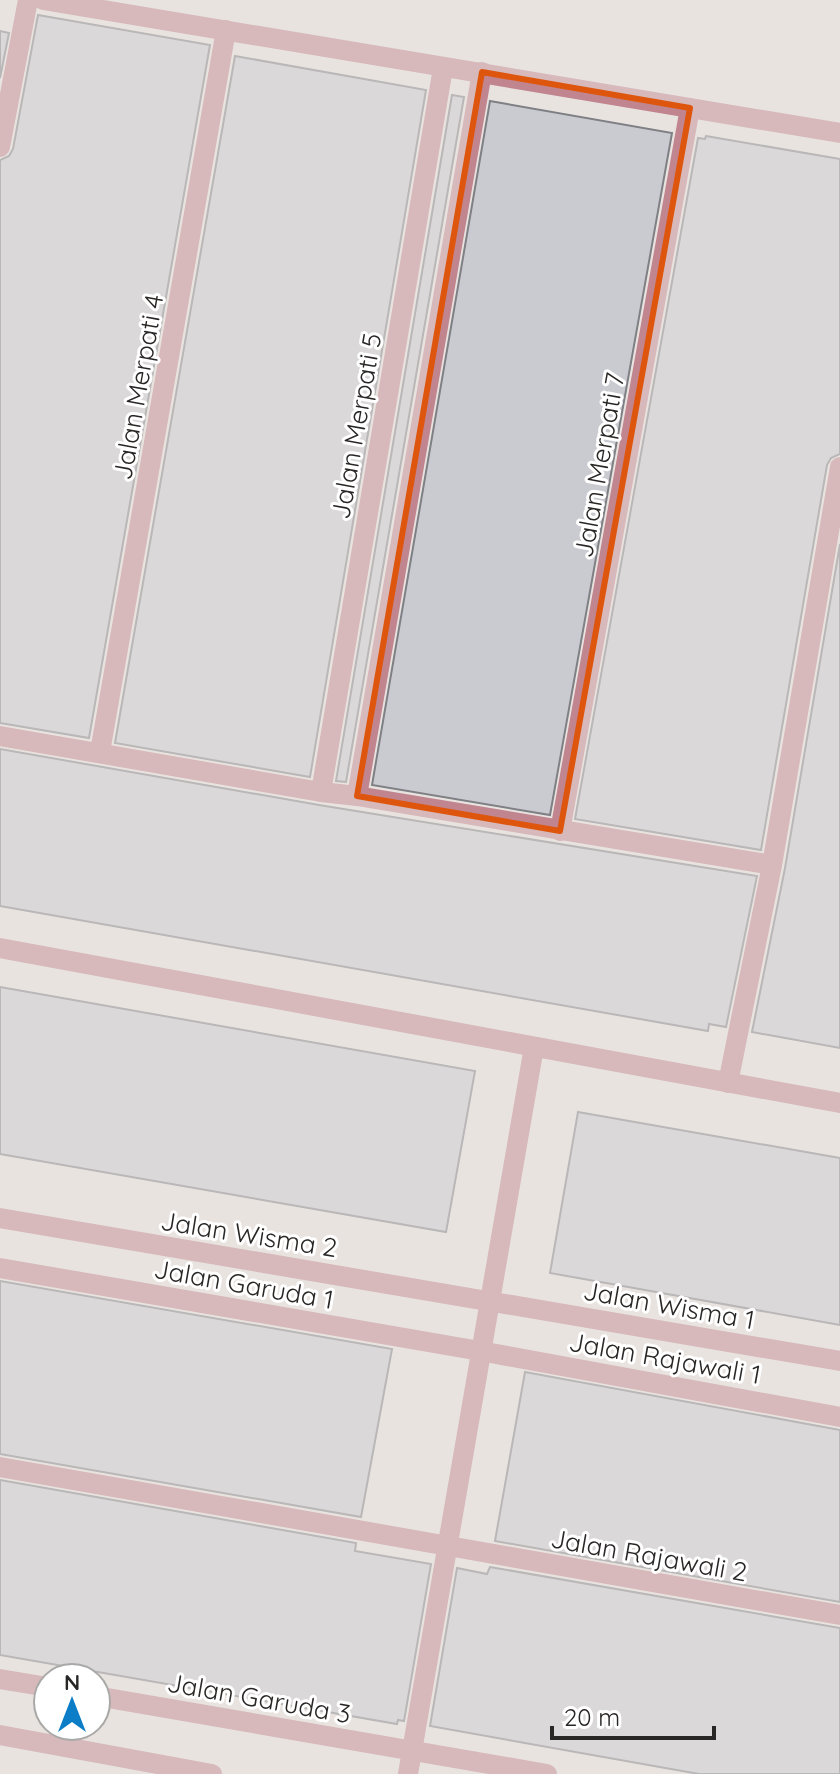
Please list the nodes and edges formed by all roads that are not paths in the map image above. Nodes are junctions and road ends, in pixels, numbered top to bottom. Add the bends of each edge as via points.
1 (28, 0) edge
2 (43, 0) edge
3 (226, 30) junction
4 (443, 68) junction
5 (482, 72) junction
6 (690, 108) junction
7 (840, 133) edge
8 (0, 147) edge
9 (840, 467) edge
10 (0, 736) edge
11 (100, 752) junction
12 (321, 792) junction
13 (357, 796) junction
14 (560, 831) junction
15 (772, 865) junction
16 (0, 948) edge
17 (534, 1047) junction
18 (728, 1083) junction
19 (840, 1103) edge
20 (0, 1218) edge
21 (0, 1268) edge
22 (490, 1300) junction
23 (480, 1351) junction
24 (840, 1361) edge
25 (840, 1417) edge
26 (0, 1467) edge
27 (448, 1546) junction
28 (840, 1615) edge
29 (0, 1679) edge
30 (32, 1684) edge
31 (112, 1699) edge
32 (0, 1735) edge
33 (412, 1751) junction
34 (212, 1774) edge
35 (408, 1774) edge
36 (547, 1774) edge

1 - 8 street
2 - 3 street
3 - 4 street
3 - 11 street, Jalan Merpati 4
4 - 5 street
4 - 12 street, Jalan Merpati 5
5 - 6 street
5 - 13 street
6 - 7 street
6 - 14 street, Jalan Merpati 7
9 - 15 street
10 - 11 street
11 - 12 street
12 - 13 street
13 - 14 street
14 - 15 street
15 - 18 street
16 - 17 street
17 - 18 street
17 - 22 street
18 - 19 street
20 - 22 street, Jalan Wisma 2
21 - 23 street, Jalan Garuda 1
22 - 23 street
22 - 24 street, Jalan Wisma 1
23 - 25 street, Jalan Rajawali 1
23 - 27 street
26 - 27 street, Jalan Rajawali 2
27 - 28 street, Jalan Rajawali 2
27 - 33 street
29 - 30 street
31 - 33 street, Jalan Garuda 3
32 - 34 street
33 - 35 street
33 - 36 street, Jalan Garuda 3

